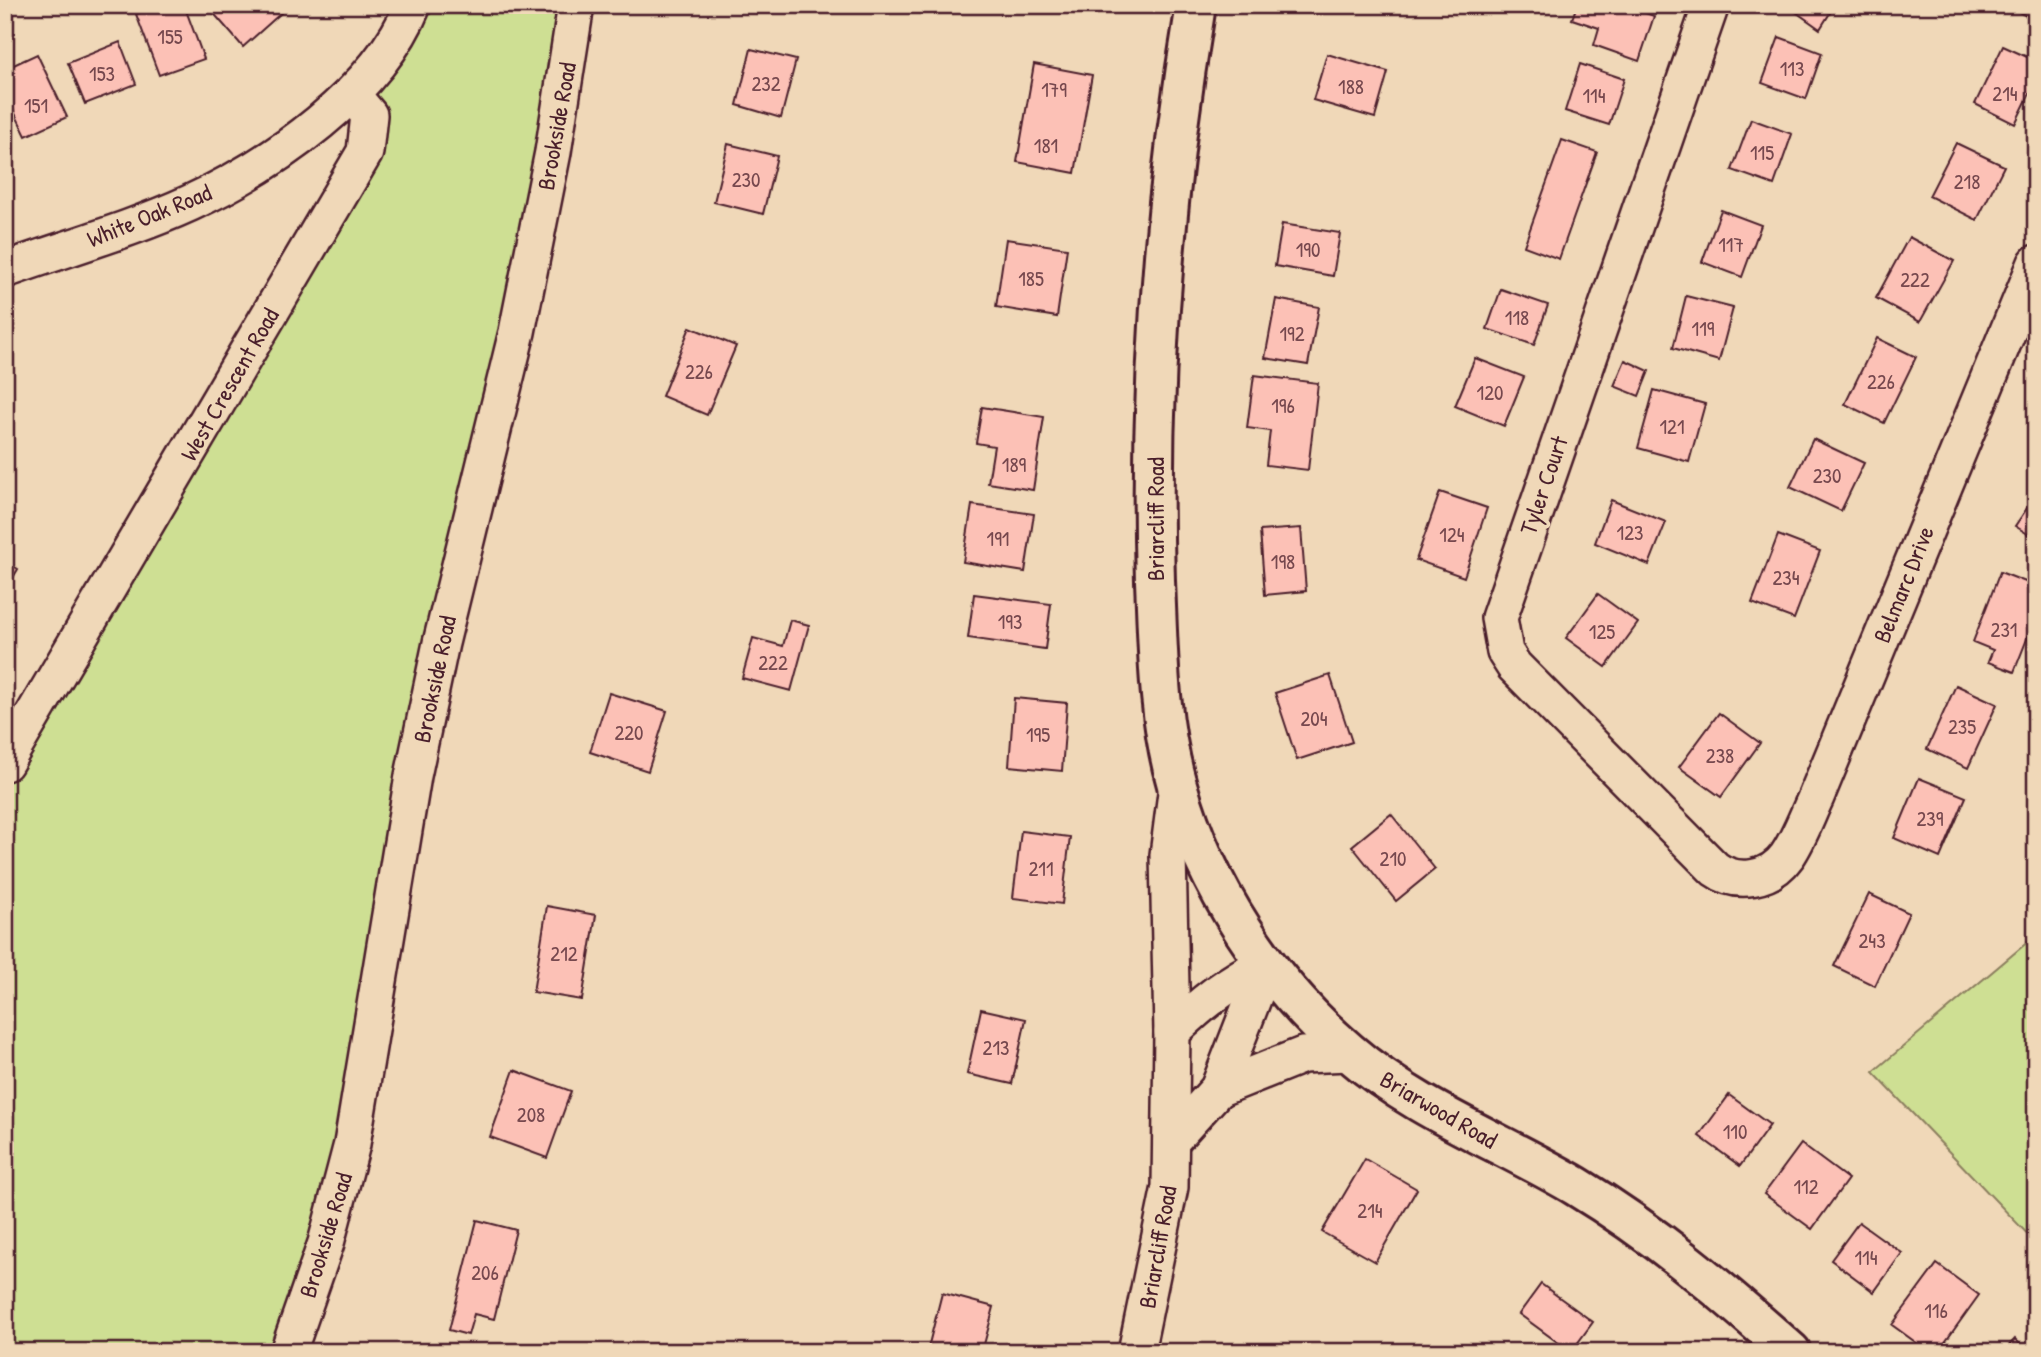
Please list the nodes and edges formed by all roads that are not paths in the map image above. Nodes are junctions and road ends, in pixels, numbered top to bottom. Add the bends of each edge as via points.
1 (412, 5) edge
2 (576, 5) edge
3 (1196, 5) edge
4 (1711, 5) edge
5 (353, 96) junction
6 (2036, 263) edge
7 (5, 270) edge
8 (5, 763) edge
9 (1177, 785) junction
10 (1743, 881) joint
11 (1267, 963) junction
12 (1172, 1032) junction
13 (1349, 1053) junction
14 (1218, 1089) junction
15 (1171, 1141) junction
16 (288, 1352) edge
17 (1136, 1352) edge
18 (1791, 1352) edge

1 - 5 street via 407,20
2 - 16 street, Brookside Road via 517,332 413,776 352,1144 326,1243
3 - 9 street, Briarcliff Road via 1167,233 1155,444 1159,685
4 - 10 street, Tyler Court via 1499,618 1505,652 1514,666 1715,869 1727,878
5 - 7 street, White Oak Road via 274,154 191,203
5 - 8 street, West Crescent Road via 369,115 365,152
6 - 10 street, Belmarc Drive via 1816,797 1786,858
9 - 11 street, Briarwood Road via 1199,846 1233,914
9 - 12 street, Briarcliff Road via 1168,855
11 - 12 street via 1208,996
11 - 13 street, Briarwood Road via 1314,1020
11 - 14 street
12 - 15 street, Briarcliff Road
13 - 14 street via 1303,1055
13 - 18 street, Briarwood Road via 1395,1087 1577,1187 1654,1237
14 - 15 street
15 - 17 street, Briarcliff Road via 1170,1187

